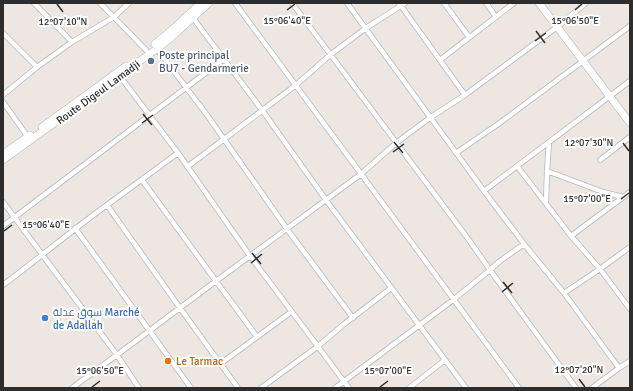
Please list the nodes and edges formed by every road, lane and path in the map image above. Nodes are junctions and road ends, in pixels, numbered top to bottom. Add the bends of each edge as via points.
1 (34, 3) edge
2 (100, 3) edge
3 (129, 3) edge
4 (201, 3) edge
5 (209, 3) edge
6 (235, 3) edge
7 (292, 3) edge
8 (347, 3) edge
9 (444, 3) edge
10 (486, 3) edge
11 (514, 3) edge
12 (539, 3) edge
13 (586, 3) edge
14 (402, 4) edge
15 (114, 17) junction
16 (496, 17) junction
17 (193, 18) junction
18 (557, 26) junction
19 (630, 26) edge
20 (366, 28) junction
21 (3, 34) edge
22 (469, 37) junction
23 (72, 42) junction
24 (157, 48) junction
25 (146, 50) junction
26 (330, 55) junction
27 (224, 59) junction
28 (440, 60) junction
29 (584, 61) junction
30 (37, 67) junction
31 (118, 74) junction
32 (630, 81) edge
33 (296, 85) junction
34 (186, 88) junction
35 (3, 95) edge
36 (465, 95) junction
37 (609, 96) junction
38 (3, 102) edge
39 (262, 110) junction
40 (149, 115) junction
41 (431, 117) junction
42 (630, 123) edge
43 (28, 137) junction
44 (630, 137) edge
45 (223, 140) junction
46 (549, 142) junction
47 (396, 143) junction
48 (456, 153) junction
49 (3, 154) edge
50 (178, 154) junction
51 (3, 160) edge
52 (600, 160) dead end
53 (517, 166) junction
54 (187, 167) junction
55 (547, 170) junction
56 (361, 174) junction
57 (142, 180) junction
58 (484, 191) junction
59 (630, 192) edge
60 (623, 197) junction
61 (326, 200) junction
62 (3, 202) edge
63 (546, 203) junction
64 (107, 205) junction
65 (15, 217) junction
66 (3, 226) edge
67 (75, 228) junction
68 (287, 229) junction
69 (571, 236) junction
70 (524, 244) junction
71 (630, 247) edge
72 (43, 255) junction
73 (250, 256) junction
74 (600, 269) junction
75 (490, 270) junction
76 (216, 281) junction
77 (3, 285) edge
78 (391, 288) junction
79 (564, 293) junction
80 (453, 300) junction
81 (629, 307) edge
82 (180, 308) junction
83 (291, 312) junction
84 (353, 318) junction
85 (419, 325) junction
86 (150, 331) junction
87 (257, 337) junction
88 (317, 347) junction
89 (117, 355) junction
90 (445, 360) junction
91 (630, 361) edge
92 (220, 364) junction
93 (619, 368) junction
94 (343, 382) junction
95 (72, 388) edge
96 (139, 388) edge
97 (191, 388) edge
98 (238, 388) edge
99 (261, 388) edge
100 (335, 388) edge
101 (348, 388) edge
102 (410, 388) edge
103 (466, 388) edge
104 (519, 388) edge
105 (576, 388) edge
106 (592, 388) edge

1 - 23 street
2 - 15 street
3 - 15 street
4 - 25 main road
5 - 17 main road, Route Digeul Lamadji
6 - 33 street
7 - 26 street
8 - 20 street
9 - 22 street
10 - 16 street
11 - 16 street
12 - 18 main road
13 - 18 street
14 - 20 street
14 - 28 street
15 - 23 street
15 - 25 street
16 - 22 street
17 - 24 main road, Route Digeul Lamadji
17 - 27 street
18 - 29 main road
18 - 36 street
19 - 29 street
20 - 26 street
20 - 41 street
21 - 30 street
22 - 28 street
23 - 30 street
24 - 31 main road, Route Digeul Lamadji
24 - 34 street
25 - 31 main road
26 - 33 street
26 - 47 street
27 - 34 street
27 - 39 street
28 - 36 street
29 - 37 main road
29 - 48 street
30 - 35 street
31 - 40 street
31 - 43 main road
31 - 51 main road, Route Digeul Lamadji
32 - 37 street
33 - 39 street
33 - 56 street
34 - 40 street
34 - 45 street
36 - 41 street
37 - 42 main road
37 - 46 street
38 - 43 street
39 - 45 street
39 - 61 street
40 - 50 street
40 - 65 street
41 - 47 street
41 - 48 street
43 - 49 main road
44 - 52 street
45 - 54 street
45 - 68 street
46 - 53 street
46 - 55 street
47 - 56 street
47 - 75 street
48 - 58 street
50 - 54 street
50 - 57 street
53 - 58 street
53 - 63 street
54 - 73 street
55 - 60 street
55 - 63 street
56 - 61 street
56 - 80 street
57 - 64 street
57 - 76 street
58 - 70 street
59 - 60 street
60 - 69 street
61 - 68 street
61 - 78 street
62 - 65 street
63 - 69 street
64 - 67 street
64 - 82 street
65 - 66 street
65 - 72 street
67 - 72 street
67 - 86 street
68 - 73 street
68 - 84 street
69 - 74 street
70 - 75 street
70 - 79 street
71 - 74 street
72 - 77 street
72 - 89 street
73 - 76 street
73 - 83 street
74 - 79 street
74 - 81 street
75 - 80 street
75 - 105 street
76 - 82 street
76 - 87 street
78 - 84 street
78 - 85 street
79 - 93 street
80 - 85 street
80 - 104 street
82 - 86 street
82 - 92 street
83 - 87 street
83 - 88 street
84 - 88 street
85 - 90 street
85 - 94 street
86 - 89 street
86 - 97 street
87 - 92 street
88 - 94 street
88 - 99 street
89 - 95 street
89 - 96 street
90 - 102 street
90 - 103 street
91 - 93 street
92 - 98 street
93 - 106 street
94 - 100 street
94 - 101 street

